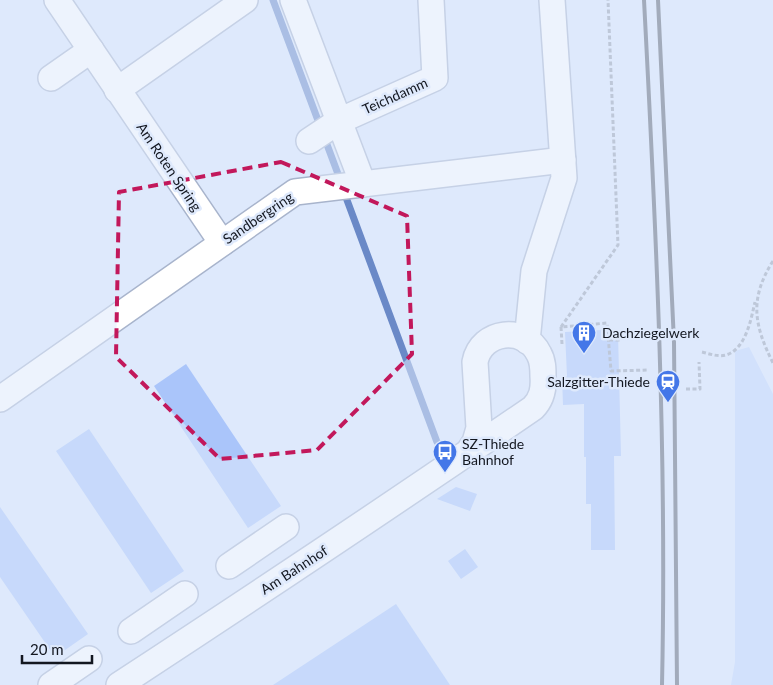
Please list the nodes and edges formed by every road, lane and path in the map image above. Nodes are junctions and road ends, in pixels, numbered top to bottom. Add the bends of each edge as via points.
1 (57, 0) edge
2 (245, 0) edge
3 (292, 0) edge
4 (431, 0) edge
5 (552, 0) edge
6 (608, 0) edge
7 (91, 50) junction
8 (51, 78) dead end
9 (117, 90) junction
10 (339, 121) junction
11 (310, 141) dead end
12 (563, 160) junction
13 (358, 184) junction
14 (222, 243) junction
15 (773, 261) edge
16 (757, 297) junction
17 (561, 327) junction
18 (609, 340) junction
19 (620, 340) dead end
20 (528, 341) junction
21 (702, 352) dead end
22 (699, 362) dead end
23 (773, 363) edge
24 (543, 365) junction
25 (648, 370) dead end
26 (686, 389) dead end
27 (0, 399) edge
28 (467, 454) junction
29 (286, 527) dead end
30 (254, 550) junction
31 (229, 566) dead end
32 (275, 582) junction
33 (185, 594) dead end
34 (157, 613) junction
35 (131, 631) dead end
36 (179, 646) junction
37 (89, 659) dead end
38 (58, 683) edge
39 (120, 685) edge

1 - 7 street, Am Roten Spring
2 - 9 street
3 - 10 street
4 - 10 street, Teichdamm via 435,78
5 - 12 street
6 - 17 path via 618,245
7 - 8 street
7 - 9 street, Am Roten Spring
9 - 14 street, Am Roten Spring
10 - 11 street, Teichdamm
10 - 13 street
12 - 13 street, Sandbergring
12 - 20 street via 564,178 534,272
13 - 14 street, Sandbergring via 295,192
14 - 27 street, Sandbergring
15 - 16 path
16 - 21 path via 748,329 739,345 727,355
16 - 23 path via 760,335
17 - 18 path via 607,323
17 - 24 path via 562,356
18 - 19 path
18 - 25 path via 611,372
20 - 24 street via 540,354
20 - 28 street via 511,334 500,335 479,351 475,362 479,428
22 - 26 path via 700,389
24 - 28 street, Am Bahnhof via 544,387 538,403
28 - 32 street, Am Bahnhof
29 - 30 street
30 - 31 street
30 - 32 street
32 - 36 street, Am Bahnhof
33 - 34 street
34 - 35 street
34 - 36 street
36 - 39 street, Am Bahnhof
37 - 38 street

